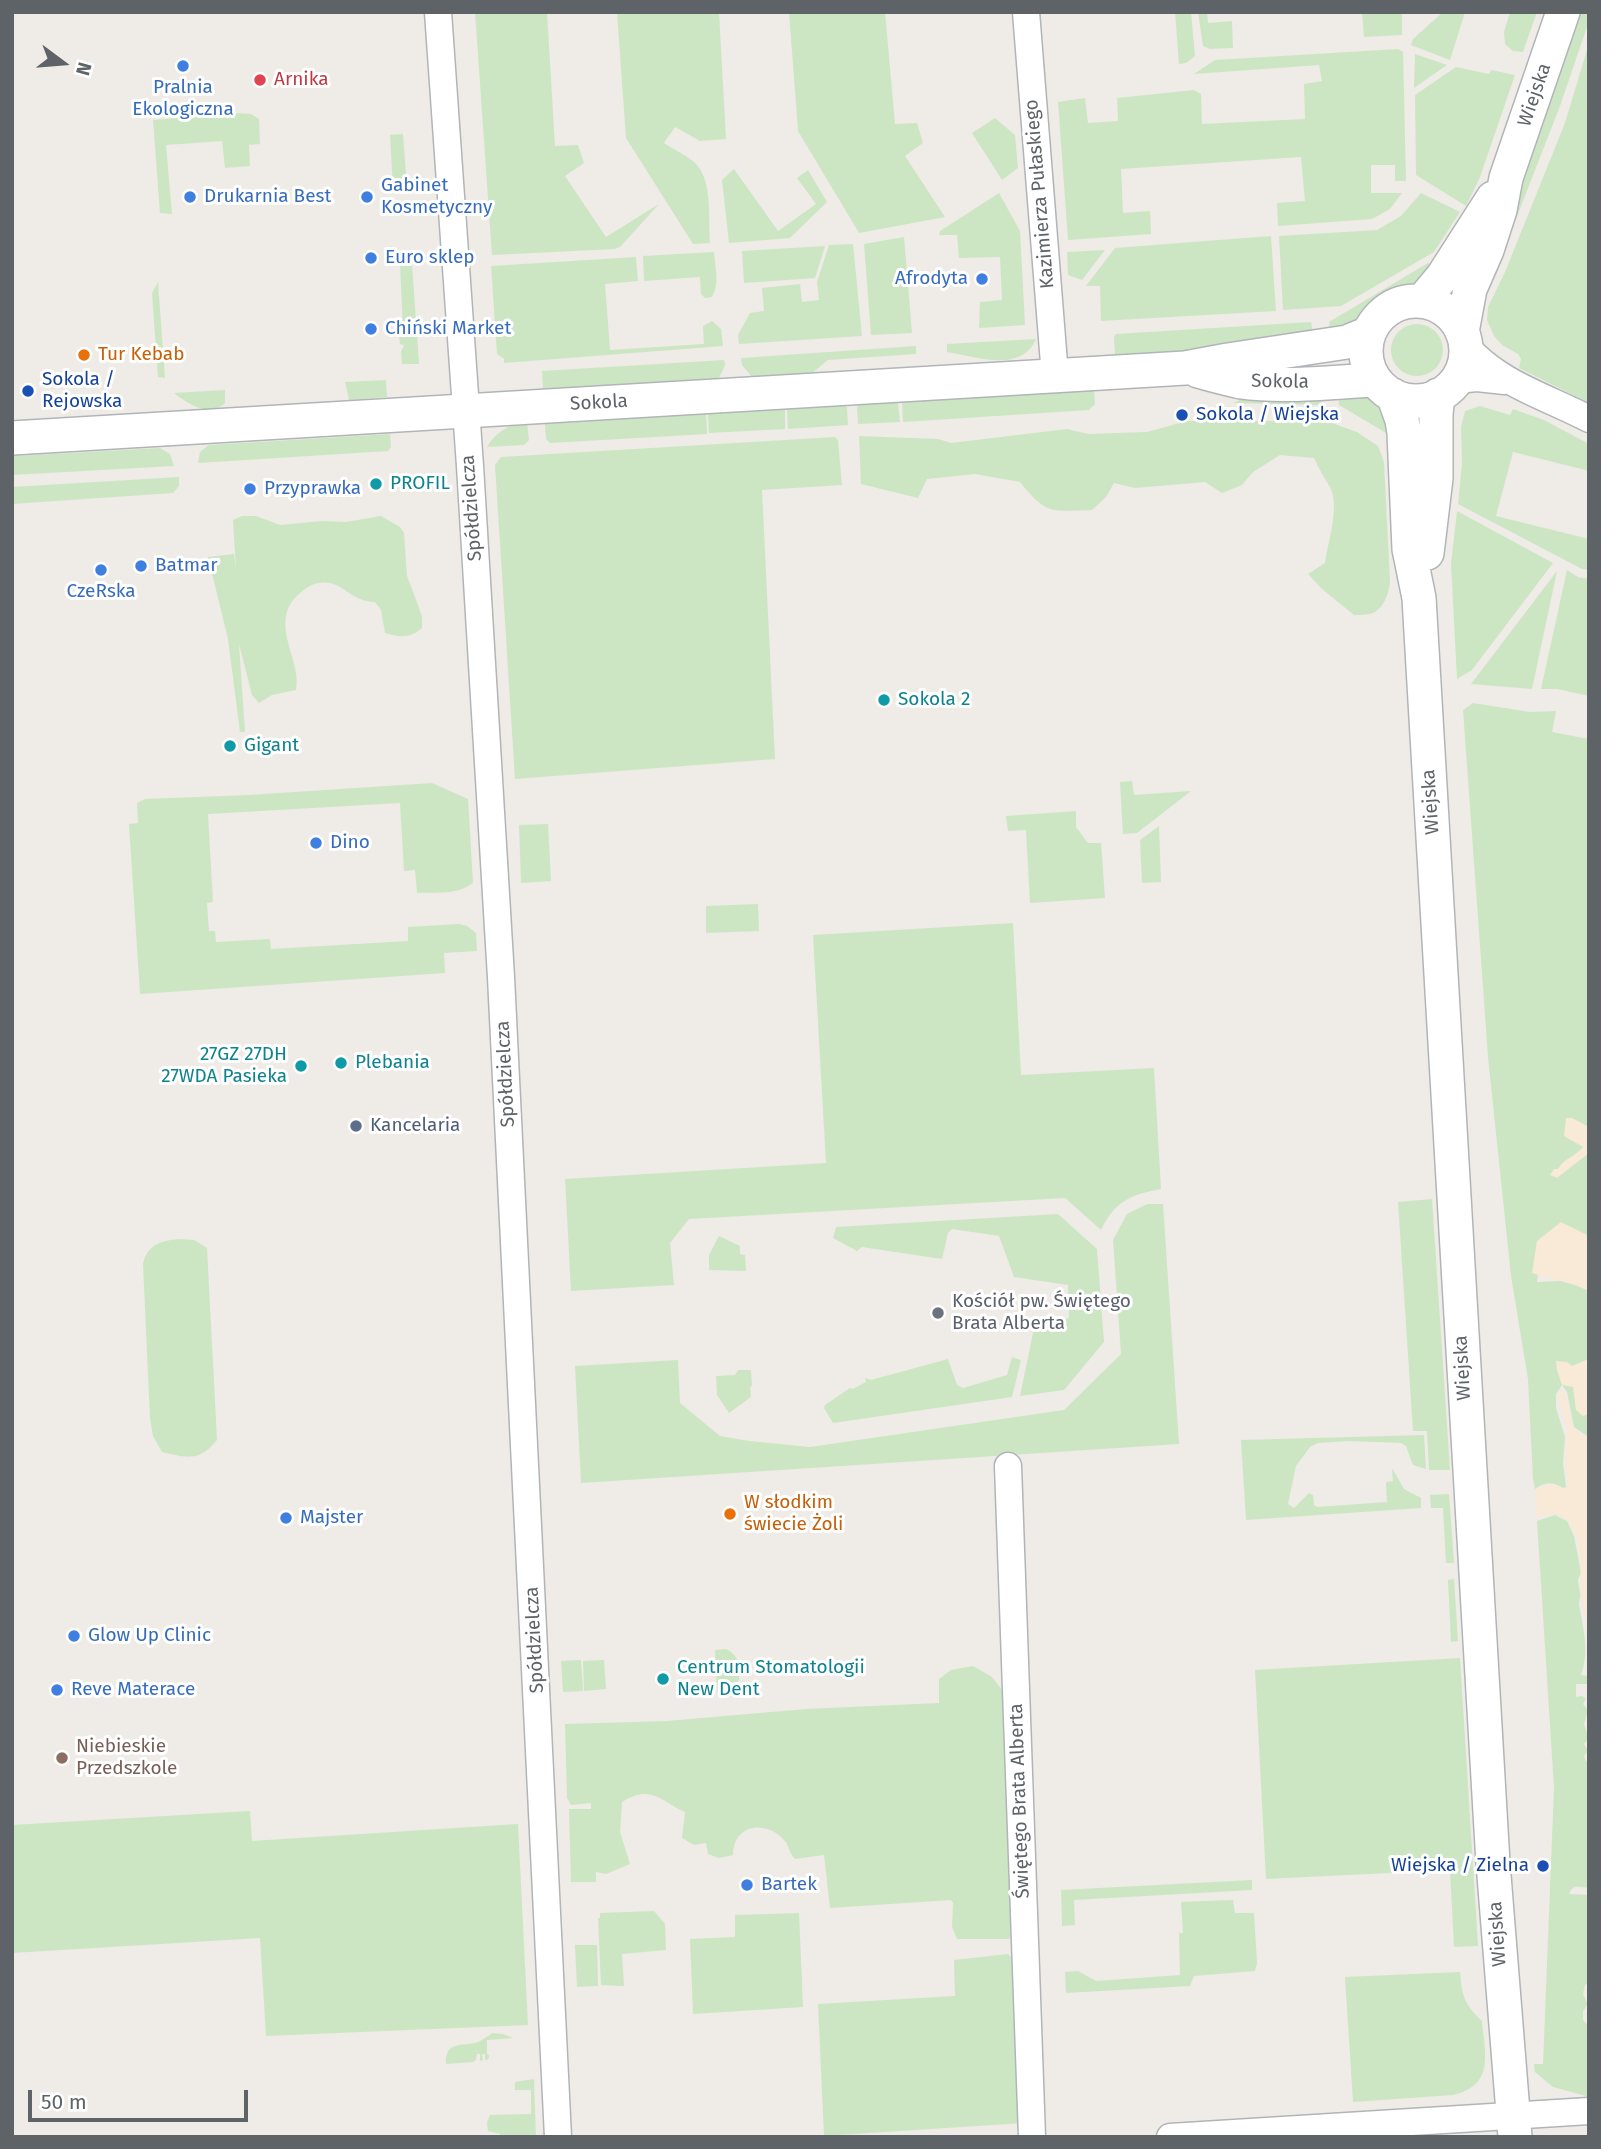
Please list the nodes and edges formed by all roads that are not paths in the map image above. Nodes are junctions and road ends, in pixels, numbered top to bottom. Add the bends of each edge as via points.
1 (438, 12) edge
2 (1026, 12) edge
3 (1563, 12) edge
4 (1506, 178) junction
5 (1422, 301) junction
6 (1369, 333) junction
7 (1464, 338) junction
8 (1185, 368) junction
9 (1055, 376) junction
10 (1507, 381) junction
11 (1384, 387) junction
12 (1447, 387) junction
13 (466, 411) junction
14 (1589, 419) edge
15 (12, 438) edge
16 (1419, 598) junction
17 (1008, 1466) dead end
18 (1589, 2112) edge
19 (1514, 2126) edge
20 (558, 2137) edge
21 (1032, 2137) edge
22 (1171, 2137) edge

1 - 13 street, Spółdzielcza
2 - 9 street, Kazimierza Pułaskiego
3 - 4 street, Wiejska
4 - 5 street, Wiejska
4 - 7 street, Wiejska via 1500,210 1465,307
5 - 6 street via 1384,312
5 - 7 street via 1446,311
6 - 8 street, Sokola via 1347,342
6 - 11 street via 1367,358
7 - 10 street via 1481,363
7 - 12 street via 1465,358
8 - 9 street, Sokola
8 - 11 street, Sokola via 1242,382
9 - 13 street, Sokola
10 - 12 street via 1477,378
10 - 14 street
11 - 12 street via 1415,401
11 - 16 street, Wiejska via 1402,420 1409,549
12 - 16 street, Wiejska via 1436,414 1436,478
13 - 15 street, Sokola
13 - 20 street, Spółdzielcza via 502,977
16 - 19 street, Wiejska via 1492,1835
17 - 21 street, Świętego Brata Alberta
18 - 19 street
19 - 22 street

